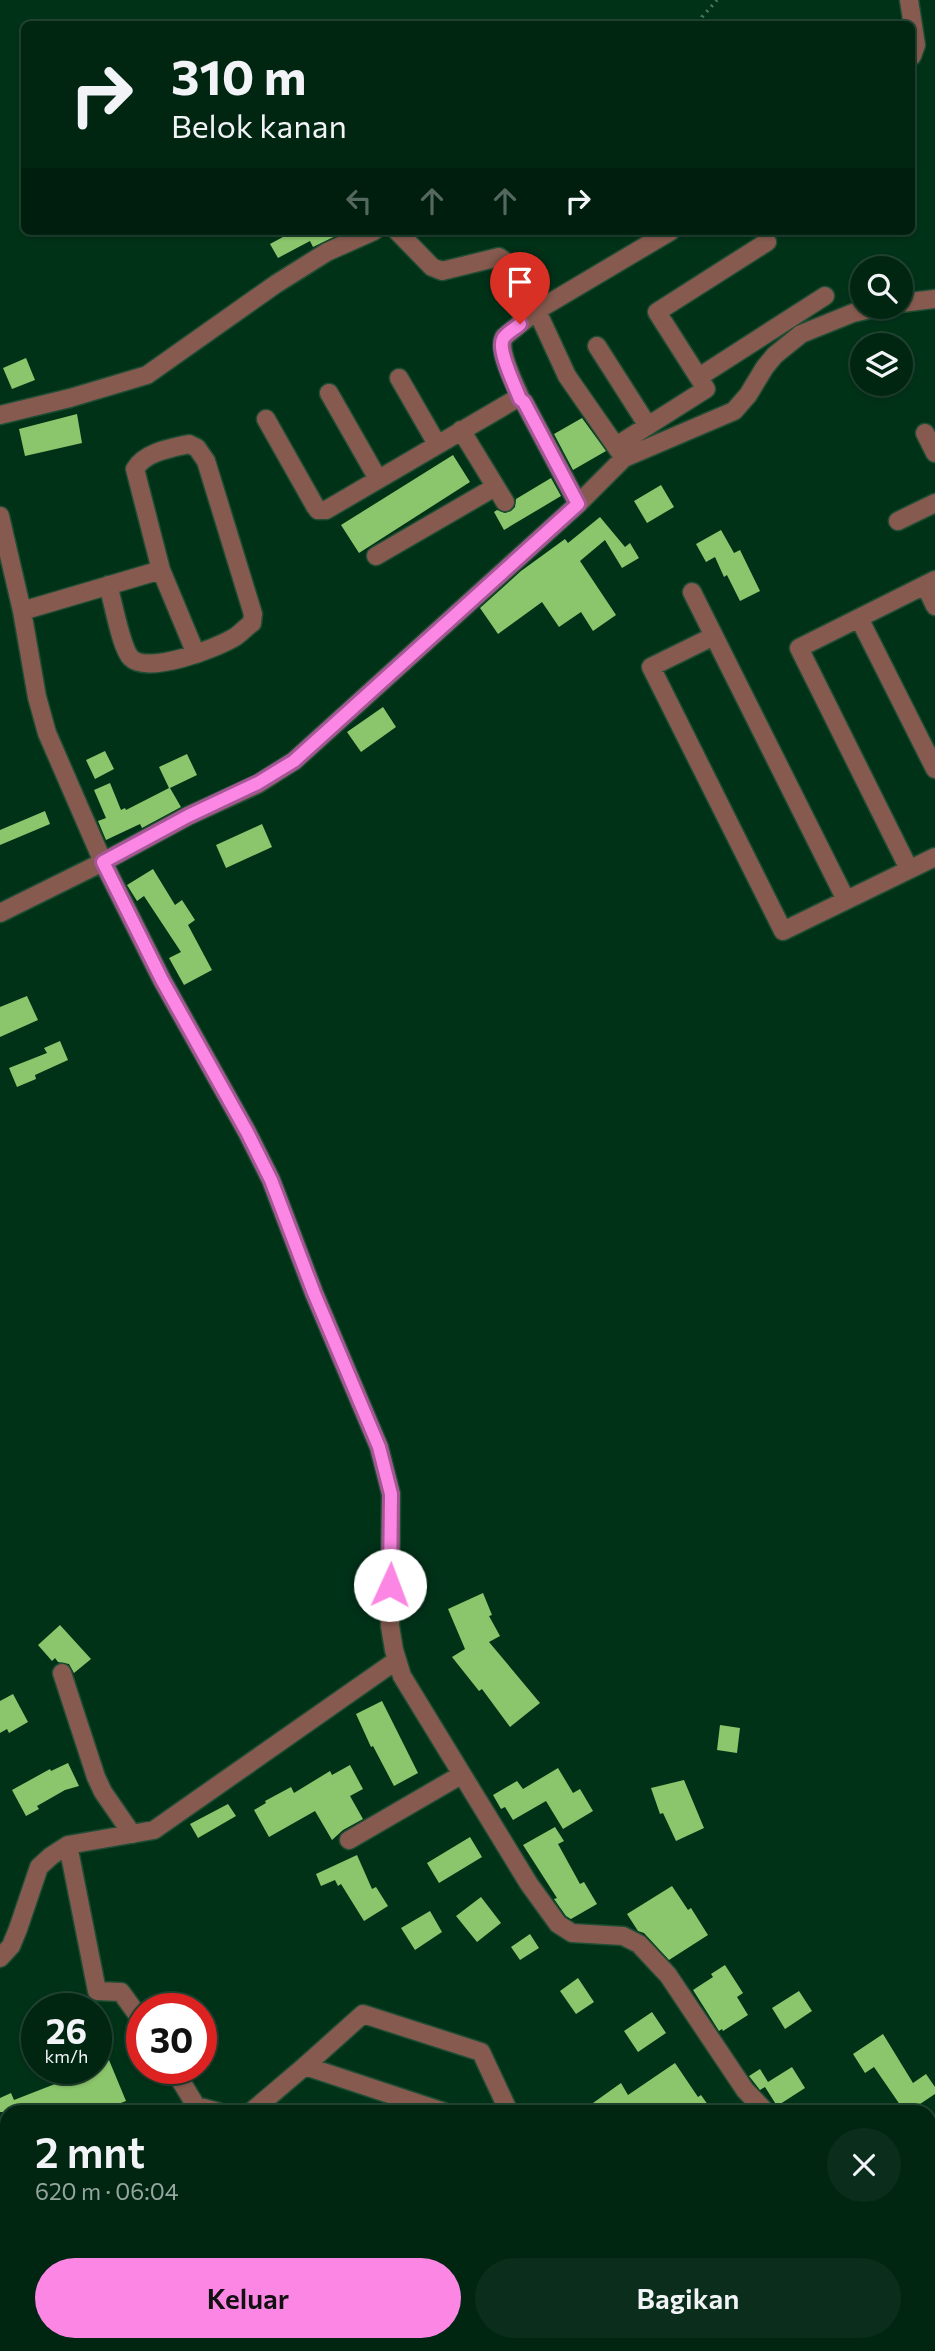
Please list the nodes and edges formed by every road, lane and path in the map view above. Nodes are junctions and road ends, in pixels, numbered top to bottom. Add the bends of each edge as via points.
1 (717, 0) edge
2 (909, 0) edge
3 (701, 21) edge
4 (912, 21) edge
5 (365, 235) edge
6 (404, 235) edge
7 (664, 235) edge
8 (767, 242) dead end
9 (825, 296) dead end
10 (935, 299) edge
11 (913, 302) edge
12 (536, 311) junction
13 (850, 314) edge
14 (597, 346) dead end
15 (699, 377) junction
16 (399, 378) dead end
17 (329, 393) dead end
18 (520, 399) junction
19 (0, 415) edge
20 (266, 419) dead end
21 (648, 426) junction
22 (461, 430) junction
23 (925, 433) dead end
24 (437, 444) junction
25 (620, 452) junction
26 (935, 453) edge
27 (378, 479) junction
28 (495, 487) junction
29 (505, 502) dead end
30 (935, 503) edge
31 (578, 504) junction
32 (0, 516) edge
33 (898, 521) dead end
34 (376, 556) dead end
35 (161, 570) junction
36 (930, 582) edge
37 (108, 585) junction
38 (692, 592) dead end
39 (935, 606) edge
40 (22, 611) junction
41 (859, 618) junction
42 (714, 636) junction
43 (196, 654) junction
44 (935, 769) edge
45 (935, 856) edge
46 (103, 862) junction
47 (909, 869) junction
48 (846, 900) junction
49 (0, 913) edge
50 (397, 1660) junction
51 (62, 1673) dead end
52 (461, 1775) junction
53 (132, 1834) junction
54 (349, 1840) dead end
55 (68, 1845) junction
56 (0, 1958) edge
57 (126, 1999) edge
58 (304, 2066) junction
59 (182, 2084) edge
60 (193, 2105) edge
61 (259, 2105) edge
62 (423, 2105) edge
63 (506, 2105) edge
64 (760, 2105) edge

1 - 3 path
2 - 4 street
5 - 19 street via 276,284 147,375
6 - 12 street via 432,267 442,271 499,257 506,260 526,287
7 - 12 street
8 - 15 street via 657,312
9 - 15 street
10 - 11 street
12 - 18 street via 502,342
12 - 25 street via 567,376
13 - 25 street via 801,334 775,355 734,411
14 - 21 street
15 - 21 street via 706,389
16 - 24 street
17 - 27 street
18 - 22 street
18 - 31 street
20 - 27 street via 318,509 326,509
21 - 25 street
22 - 24 street
22 - 28 street
23 - 26 street
24 - 27 street
25 - 31 street
28 - 29 street
28 - 34 street
30 - 33 street
31 - 46 street via 294,761
32 - 40 street
35 - 37 street
35 - 43 street
35 - 43 street via 135,469 162,450 189,444 205,461 253,614 252,623 234,636
36 - 39 street
36 - 41 street
37 - 40 street
37 - 43 street via 126,651 133,660 165,662
38 - 42 street
40 - 46 street via 47,733
41 - 44 street
41 - 47 street via 799,648
42 - 48 street
42 - 48 street via 651,667 783,932
45 - 47 street
46 - 49 street
46 - 50 street via 271,1180 379,1447 391,1494 390,1626
47 - 48 street
50 - 52 street via 401,1676
50 - 53 street via 154,1830
51 - 53 street via 96,1777
52 - 54 street
52 - 64 street via 558,1924 572,1933 623,1936 639,1944 668,1975 737,2079
53 - 55 street
55 - 56 street via 39,1867 18,1929
55 - 57 street via 97,1991 121,1992
58 - 61 street
58 - 62 street
58 - 63 street via 363,2014 481,2052
59 - 60 street

